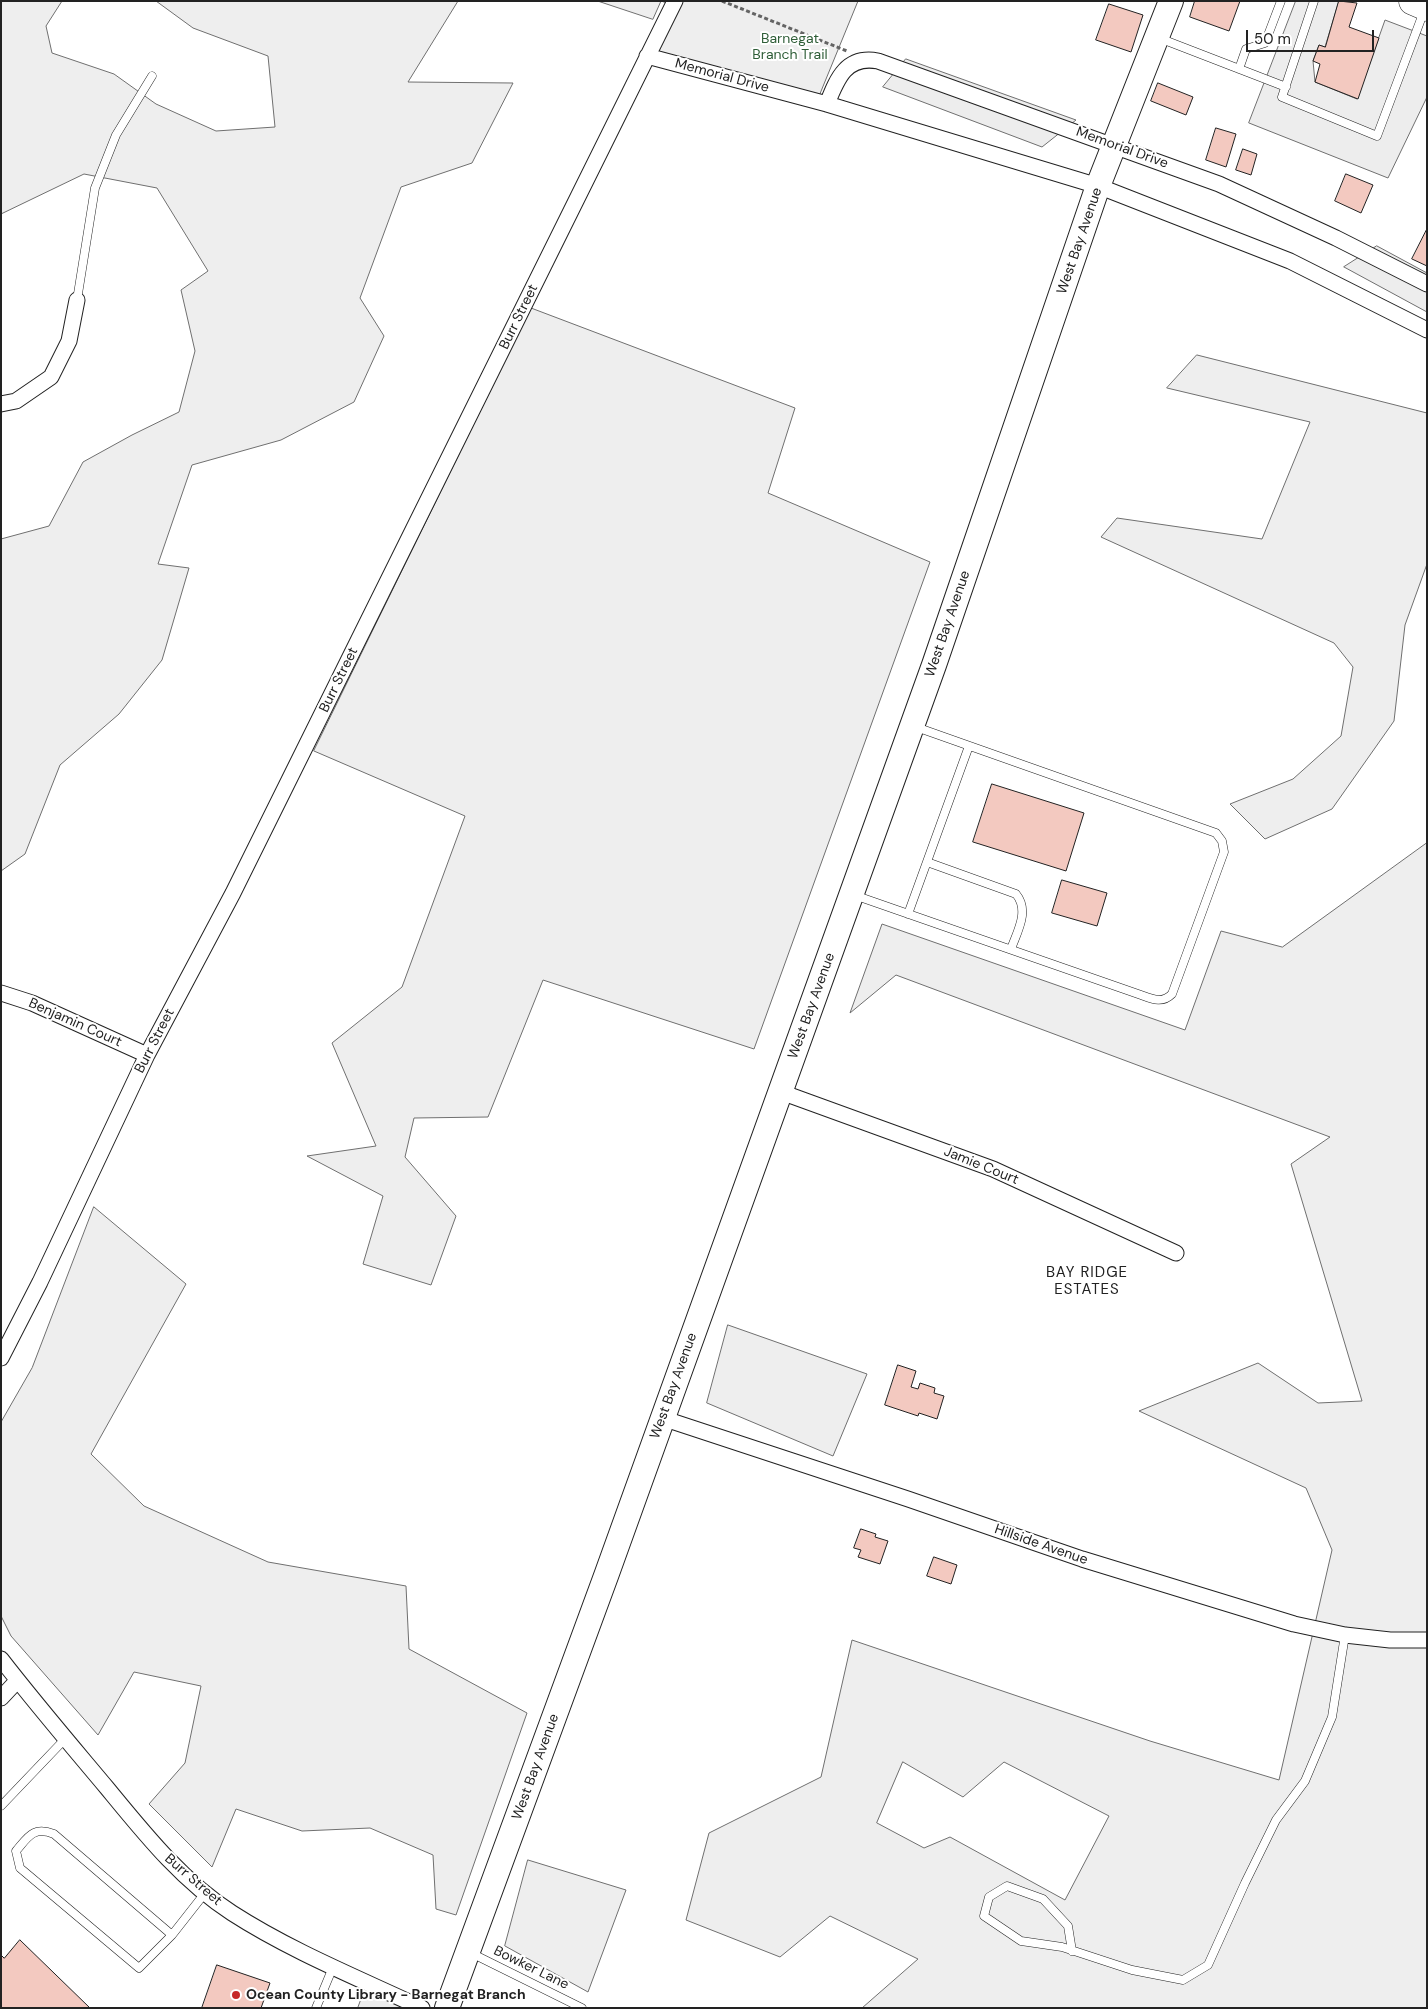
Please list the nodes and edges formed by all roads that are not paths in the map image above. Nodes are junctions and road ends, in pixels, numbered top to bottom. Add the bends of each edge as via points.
1 (675, 1) edge
2 (1171, 1) edge
3 (1281, 1) edge
4 (1314, 1) edge
5 (1422, 5) edge
6 (1157, 38) junction
7 (647, 56) junction
8 (1239, 69) junction
9 (152, 76) dead end
10 (1286, 87) junction
11 (826, 104) junction
12 (1114, 145) junction
13 (1098, 186) junction
14 (1427, 284) edge
15 (77, 300) joint
16 (1427, 330) edge
17 (1, 404) edge
18 (912, 726) junction
19 (969, 746) junction
20 (927, 862) junction
21 (852, 894) junction
22 (908, 914) junction
23 (1010, 949) junction
24 (1, 993) edge
25 (147, 1055) junction
26 (781, 1092) junction
27 (1176, 1253) dead end
28 (1, 1358) edge
29 (662, 1418) junction
30 (1345, 1635) junction
31 (1427, 1640) edge
32 (1, 1659) edge
33 (19, 1682) junction
34 (1, 1698) edge
35 (65, 1739) junction
36 (1, 1806) edge
37 (205, 1893) junction
38 (172, 1935) junction
39 (1072, 1951) junction
40 (469, 1952) junction
41 (334, 1967) junction
42 (316, 2008) edge
43 (422, 2008) edge
44 (447, 2008) edge
45 (582, 2008) edge

1 - 7 street, Burr Street
2 - 6 main road, West Bay Avenue
3 - 8 lane via 1265,43 1246,49
4 - 10 lane
5 - 10 lane via 1377,136 1282,97
6 - 8 lane
6 - 12 main road, West Bay Avenue
7 - 11 street, Memorial Drive
7 - 25 street, Burr Street via 246,866
8 - 10 lane
9 - 15 lane via 116,135 95,188
11 - 12 street, Memorial Drive via 836,80 847,68 858,61 878,61
11 - 13 street, Memorial Drive
12 - 13 main road, West Bay Avenue
12 - 14 street, Memorial Drive via 1219,184
13 - 16 street, Memorial Drive via 1290,261
13 - 18 main road, West Bay Avenue
15 - 17 street via 69,341 51,377 16,401
18 - 19 lane
18 - 21 main road, West Bay Avenue
19 - 20 lane
19 - 23 lane via 1216,834 1224,846 1172,994 1167,999 1155,1000
20 - 22 lane
20 - 23 lane via 1016,894 1023,911
21 - 22 lane
21 - 26 main road, West Bay Avenue
22 - 23 lane
24 - 25 street, Benjamin Court via 32,1003
25 - 28 street, Burr Street
26 - 27 street, Jamie Court via 993,1169
26 - 29 main road, West Bay Avenue
29 - 30 street, Hillside Avenue via 1082,1559 1277,1619
29 - 40 main road, West Bay Avenue
30 - 31 street, Hillside Avenue
30 - 39 lane via 1332,1718 1305,1781 1276,1820 1244,1883 1208,1965 1183,1980 1132,1970
32 - 33 street, Burr Street
33 - 34 street
33 - 35 street, Burr Street
35 - 36 lane
35 - 37 street, Burr Street via 159,1850
37 - 38 lane
37 - 41 street, Burr Street via 266,1933
38 - 38 lane via 54,1834 46,1831 30,1834 16,1851 20,1868 139,1968
39 - 39 lane via 1020,1941 984,1916 989,1897 1007,1886 1043,1899 1068,1926
40 - 44 main road, West Bay Avenue
40 - 45 lane, Bowker Lane
41 - 42 lane
41 - 43 street, Burr Street

